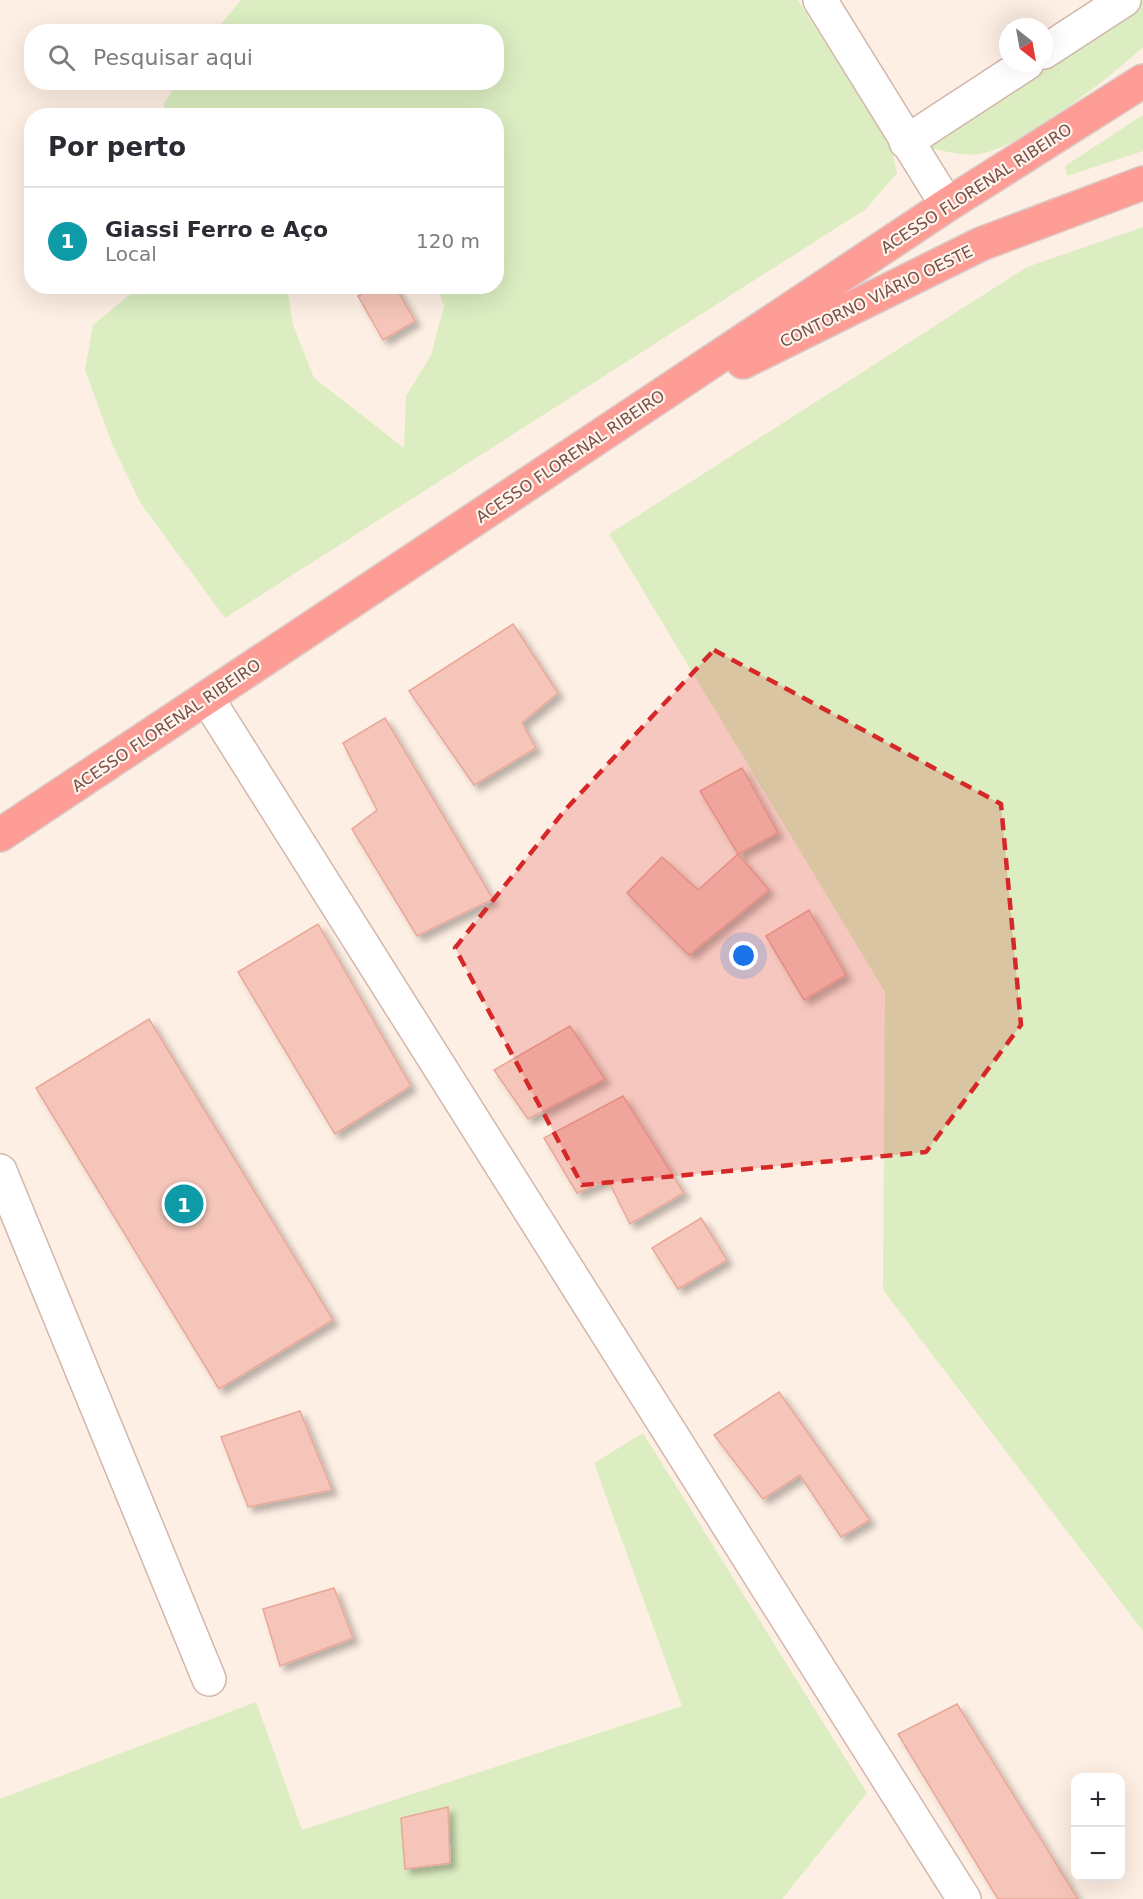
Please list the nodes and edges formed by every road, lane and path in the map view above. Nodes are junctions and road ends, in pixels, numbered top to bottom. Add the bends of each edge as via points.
1 (820, 0) edge
2 (1124, 0) edge
3 (1053, 46) edge
4 (1014, 72) edge
5 (1143, 81) edge
6 (906, 142) junction
7 (1143, 183) edge
8 (947, 205) junction
9 (616, 425) junction
10 (207, 698) junction
11 (0, 836) edge
12 (0, 1171) edge
13 (209, 1679) dead end
14 (964, 1899) edge

1 - 6 street
2 - 3 street
4 - 6 street
5 - 8 highway, ACESSO FLORENAL RIBEIRO
6 - 8 street
7 - 9 highway, CONTORNO VIÁRIO OESTE via 981,244
8 - 9 highway, ACESSO FLORENAL RIBEIRO
9 - 10 highway, ACESSO FLORENAL RIBEIRO
10 - 11 highway, ACESSO FLORENAL RIBEIRO
10 - 14 street
12 - 13 street

